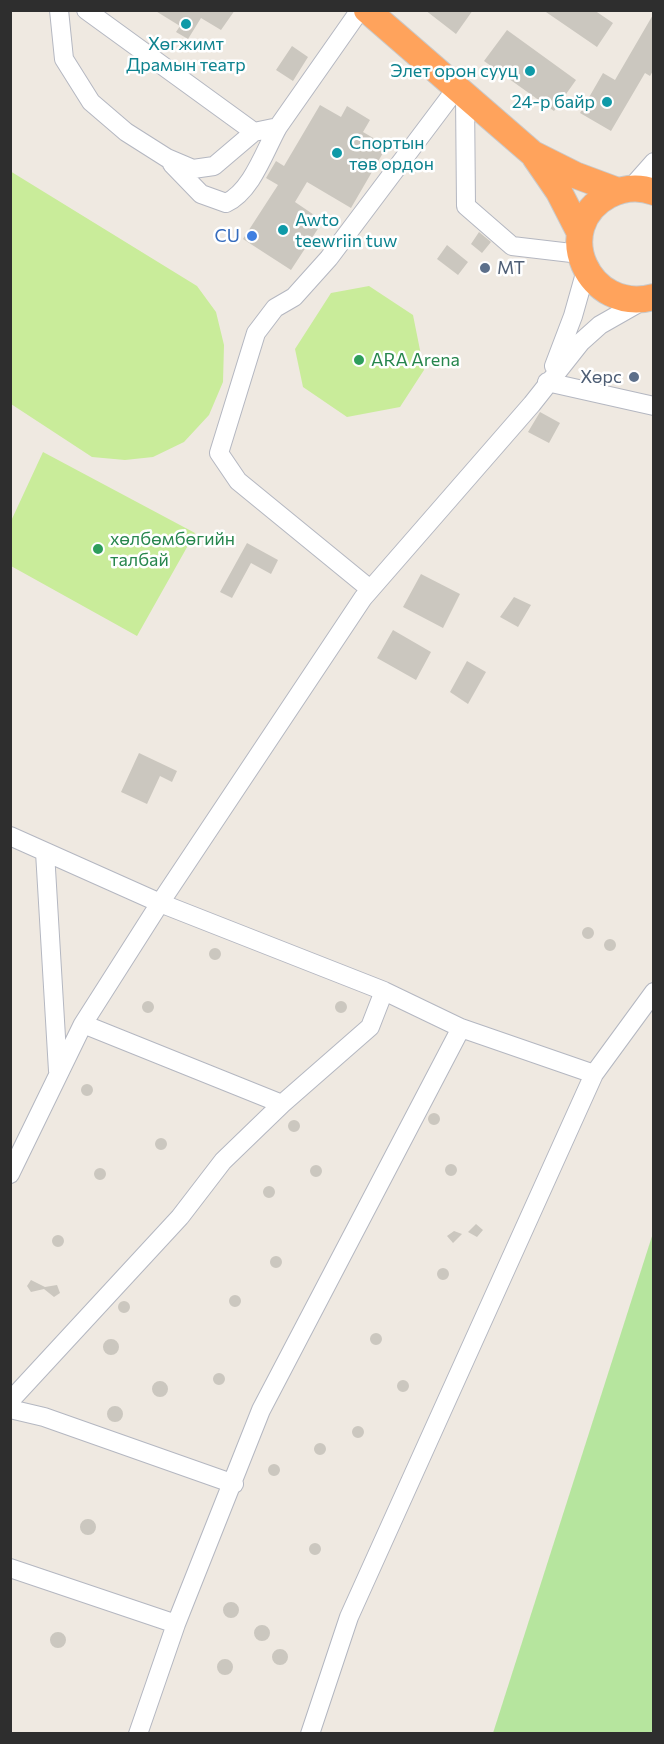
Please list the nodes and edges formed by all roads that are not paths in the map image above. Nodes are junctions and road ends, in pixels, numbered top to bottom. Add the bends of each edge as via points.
1 (59, 10) edge
2 (86, 10) edge
3 (360, 10) edge
4 (367, 10) edge
5 (461, 93) junction
6 (278, 127) junction
7 (254, 132) junction
8 (534, 154) junction
9 (167, 158) junction
10 (654, 162) edge
11 (634, 190) edge
12 (582, 252) junction
13 (649, 298) edge
14 (547, 382) junction
15 (654, 406) edge
16 (370, 589) junction
17 (10, 836) edge
18 (45, 852) junction
19 (160, 903) junction
20 (384, 991) junction
21 (654, 993) edge
22 (82, 1024) junction
23 (461, 1028) junction
24 (58, 1072) junction
25 (594, 1074) junction
26 (282, 1104) junction
27 (10, 1174) edge
28 (10, 1401) edge
29 (10, 1409) edge
30 (234, 1484) junction
31 (10, 1568) edge
32 (176, 1624) junction
33 (138, 1734) edge
34 (310, 1734) edge

1 - 9 street via 64,59 91,102 126,132
2 - 7 street
3 - 6 street
4 - 5 highway
5 - 8 highway
5 - 12 street via 466,206 512,246
5 - 16 street via 328,258 294,297 275,308 256,333 219,453 238,481
6 - 7 street
6 - 9 street via 249,181 235,199 226,203 201,194
7 - 9 street via 214,166 192,169
8 - 11 highway via 575,175
8 - 12 highway via 559,192
10 - 11 street
11 - 12 highway via 600,200 587,215
12 - 13 highway via 596,284 610,294 626,300
12 - 14 street via 569,327
13 - 14 street via 600,325
14 - 15 street
14 - 16 street
16 - 19 street
17 - 18 street
18 - 19 street
18 - 24 street
19 - 20 street
19 - 22 street
20 - 23 street
20 - 26 street via 370,1027
21 - 25 street
22 - 24 street
22 - 26 street
23 - 25 street
23 - 30 street via 261,1410
24 - 27 street
25 - 34 street via 349,1617
26 - 28 street via 223,1161 180,1217
29 - 30 street
30 - 32 street
31 - 32 street
32 - 33 street

